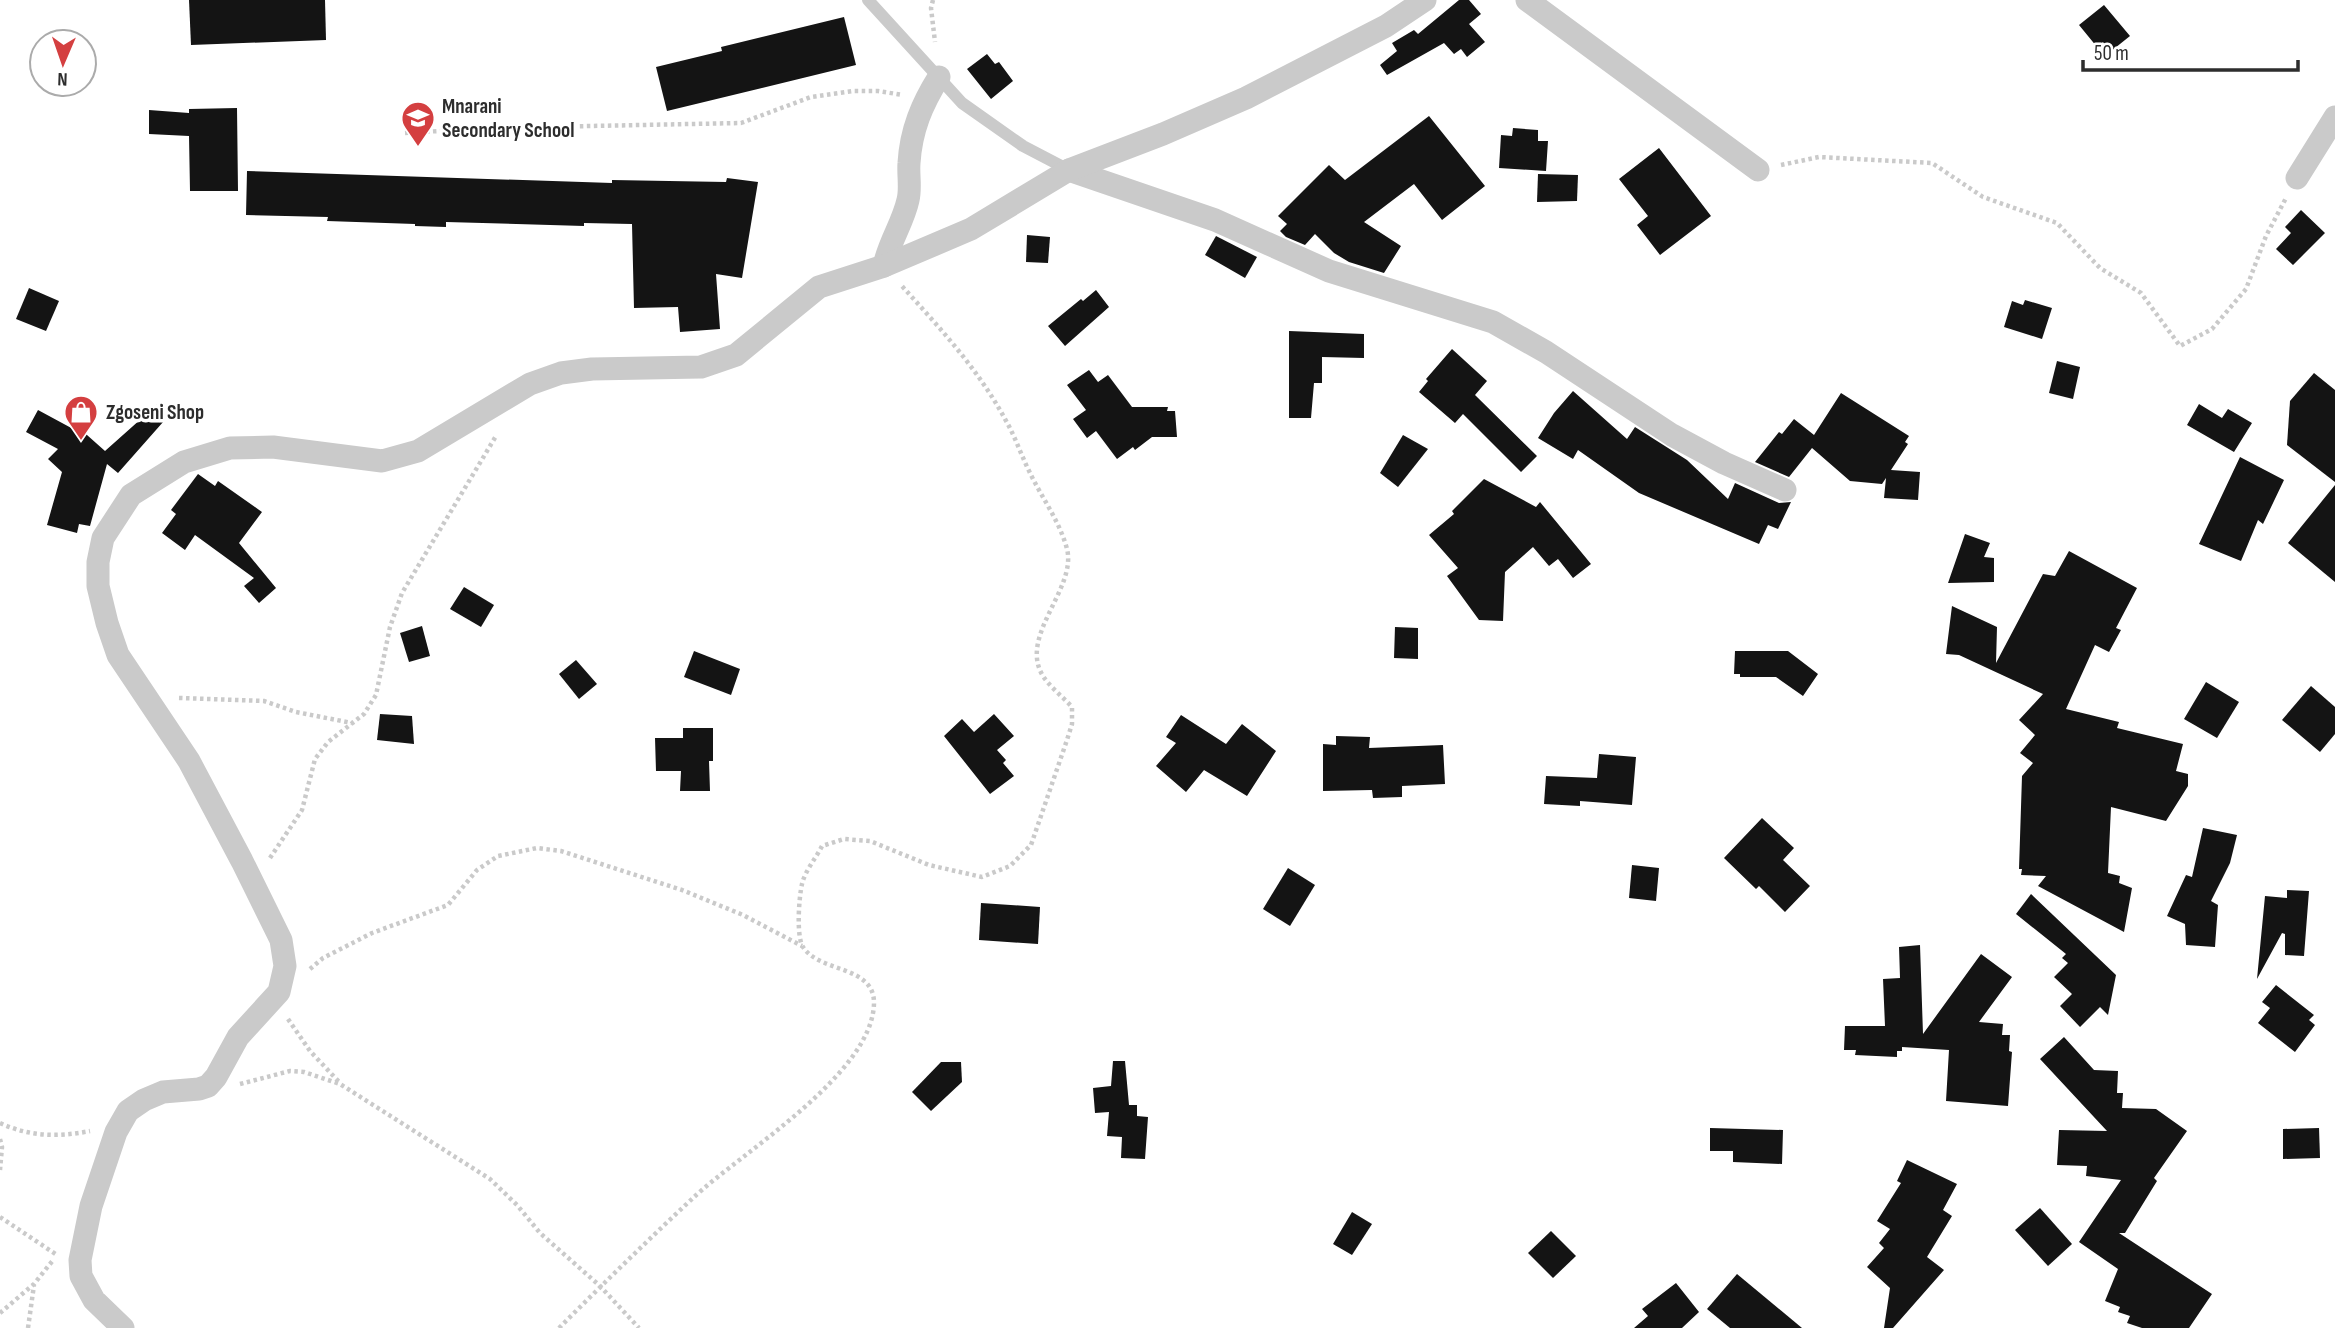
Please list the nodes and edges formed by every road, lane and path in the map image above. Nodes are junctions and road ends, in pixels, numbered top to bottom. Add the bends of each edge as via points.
1 (868, 0) edge
2 (933, 0) edge
3 (1425, 0) edge
4 (1527, 0) edge
5 (940, 77) junction
6 (924, 102) junction
7 (2335, 117) edge
8 (405, 133) dead end
9 (1069, 170) junction
10 (1758, 170) joint
11 (2297, 178) joint
12 (884, 266) junction
13 (500, 430) dead end
14 (1785, 490) dead end
15 (146, 696) junction
16 (353, 723) junction
17 (253, 882) junction
18 (803, 947) junction
19 (306, 972) dead end
20 (279, 992) junction
21 (340, 1084) junction
22 (208, 1086) junction
23 (128, 1111) junction
24 (0, 1123) edge
25 (0, 1139) edge
26 (0, 1170) edge
27 (0, 1217) edge
28 (64, 1245) dead end
29 (57, 1255) junction
30 (34, 1284) junction
31 (600, 1286) junction
32 (0, 1313) edge
33 (28, 1328) edge
34 (123, 1328) edge
35 (559, 1328) edge
36 (639, 1328) edge

1 - 5 lane
2 - 5 path
3 - 9 street via 1386,26 1246,98
4 - 10 street
5 - 6 street
5 - 9 lane via 962,103 995,127
6 - 8 path via 900,94 853,91 811,97 741,123
6 - 12 street via 912,139 904,215
7 - 11 street
9 - 12 street via 971,229
9 - 14 street via 1215,220 1329,271 1493,322 1672,435
10 - 11 path via 1819,157 1932,163 1983,198 2057,223 2100,268 2141,293 2180,346 2212,329 2246,289 2266,236
12 - 15 street via 819,287 736,355 701,368 561,373 530,384 418,451 382,461 273,447 230,448 184,462 131,495 103,538 98,562 98,586 114,644
12 - 18 path via 971,366 1006,420 1061,531 1068,570 1048,614 1037,659 1043,675 1072,707 1072,724 1031,845 1010,866 982,877 929,865 870,841 844,839 822,846 802,882 799,925
13 - 16 path via 402,593 376,695
15 - 16 path via 264,701
15 - 17 street via 189,761
16 - 17 path via 315,759 302,810
17 - 20 street via 281,940 285,966
18 - 19 path via 682,890 561,851 537,848 498,856 477,870 448,905 372,933
18 - 31 path via 864,980 873,994 872,1016 862,1042 822,1092 714,1179
20 - 21 path via 290,1024
20 - 22 street via 238,1037
21 - 22 path via 290,1071 242,1084
21 - 31 path via 490,1179 540,1233
22 - 23 street via 163,1092
23 - 24 path via 91,1130 61,1136 30,1133
23 - 34 street via 116,1132 91,1206 80,1260 81,1276 94,1300
25 - 26 path
27 - 29 path
28 - 29 path
29 - 30 path
30 - 32 path
30 - 33 path
31 - 35 path
31 - 36 path

